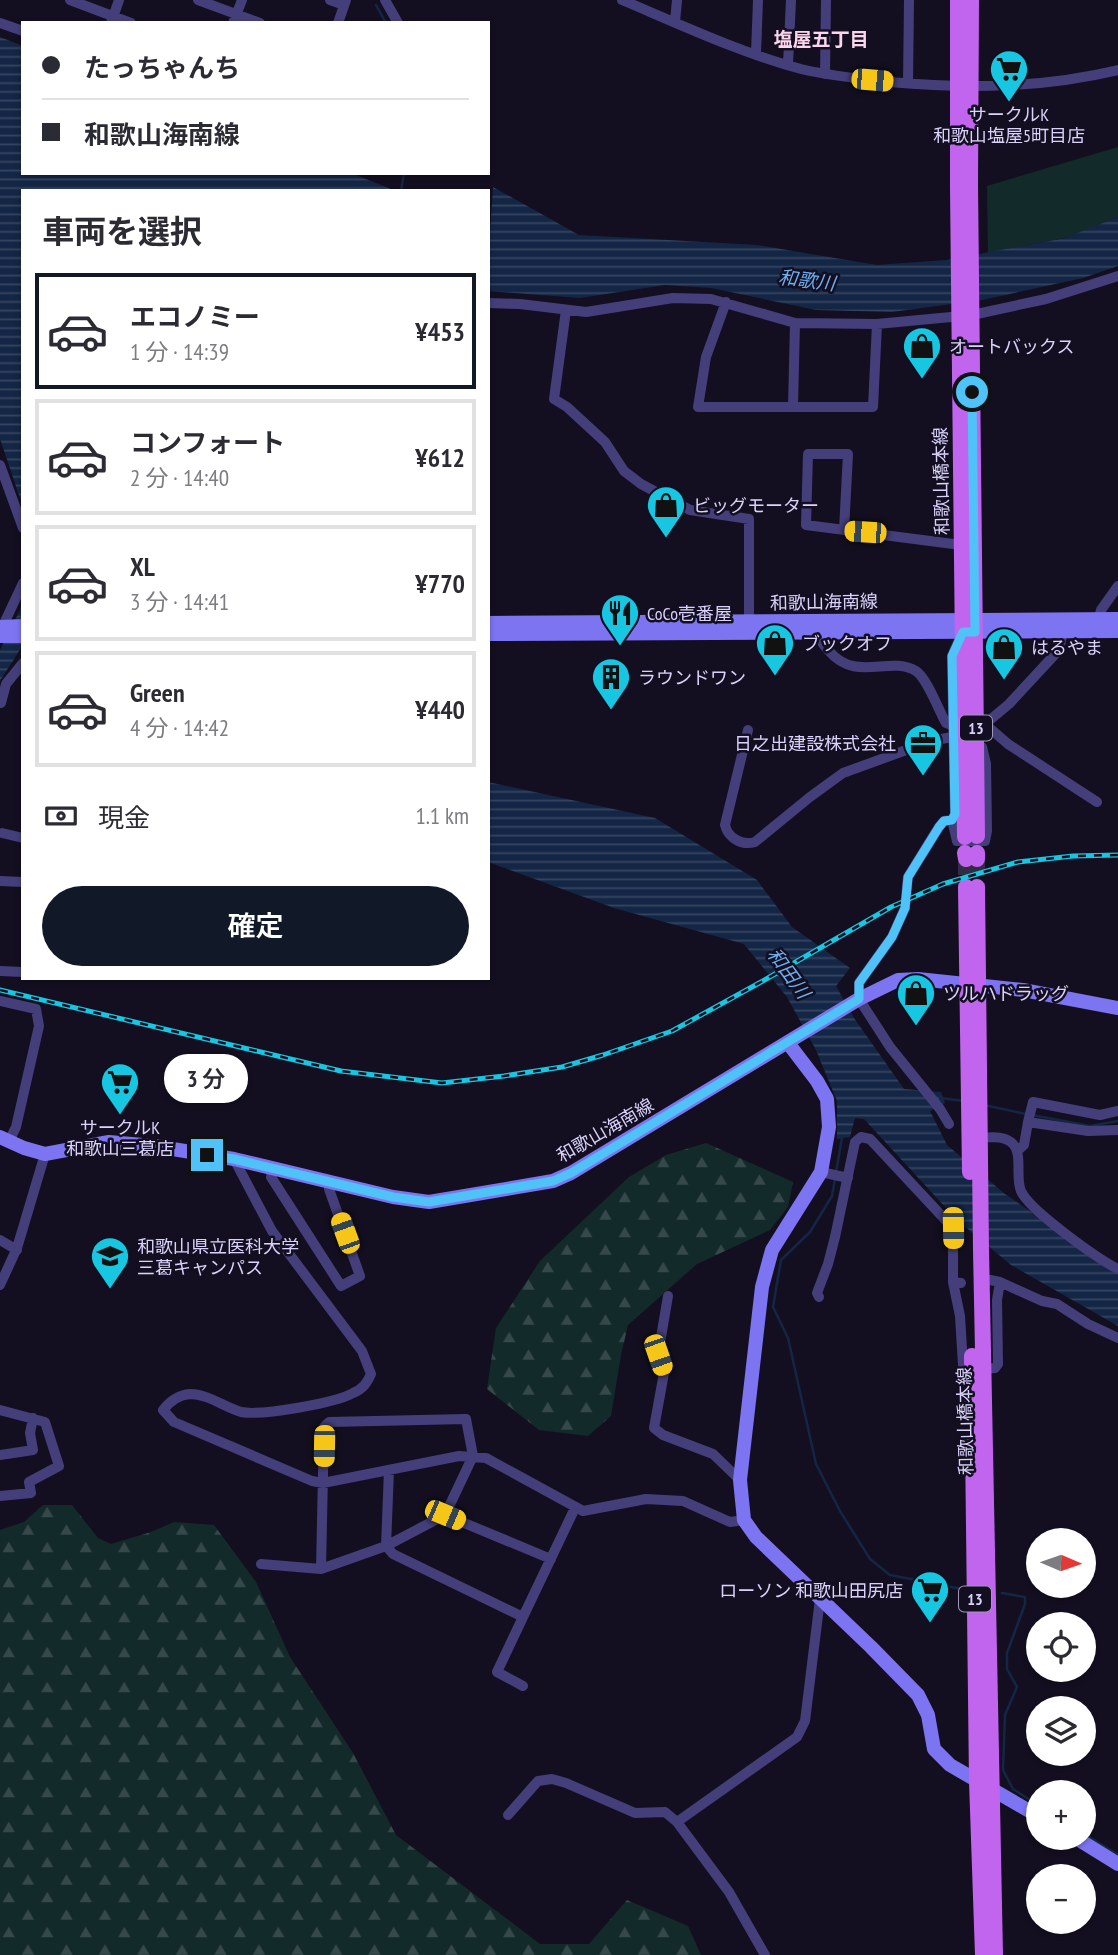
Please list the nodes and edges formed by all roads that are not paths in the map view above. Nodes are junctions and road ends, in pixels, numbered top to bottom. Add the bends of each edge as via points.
1 (70, 0) edge
2 (119, 0) edge
3 (198, 0) edge
4 (242, 0) edge
5 (330, 0) edge
6 (385, 0) edge
7 (622, 0) edge
8 (677, 0) edge
9 (758, 0) edge
10 (791, 0) edge
11 (826, 0) edge
12 (909, 0) edge
13 (958, 0) edge
14 (971, 0) edge
15 (345, 3) edge
16 (235, 18) edge
17 (112, 20) edge
18 (339, 21) edge
19 (397, 21) edge
20 (676, 22) junction
21 (0, 23) edge
22 (21, 30) edge
23 (756, 54) junction
24 (788, 65) junction
25 (1118, 70) edge
26 (825, 74) junction
27 (908, 83) junction
28 (965, 87) junction
29 (1118, 276) edge
30 (726, 302) junction
31 (490, 303) edge
32 (566, 310) junction
33 (965, 312) junction
34 (795, 323) junction
35 (877, 324) junction
36 (793, 407) junction
37 (0, 466) edge
38 (21, 523) edge
39 (844, 530) junction
40 (961, 545) junction
41 (1118, 586) edge
42 (21, 588) edge
43 (1118, 619) edge
44 (1064, 622) junction
45 (490, 623) edge
46 (969, 625) junction
47 (1097, 625) junction
48 (749, 627) junction
49 (818, 627) junction
50 (5, 630) edge
51 (1118, 631) edge
52 (490, 634) edge
53 (21, 665) edge
54 (1, 703) edge
55 (983, 724) junction
56 (953, 726) junction
57 (748, 730) dead end
58 (952, 737) junction
59 (1097, 802) dead end
60 (952, 820) junction
61 (2, 833) dead end
62 (21, 838) edge
63 (971, 850) tunnel mouth
64 (0, 881) edge
65 (21, 882) edge
66 (972, 887) tunnel mouth
67 (0, 971) edge
68 (21, 972) edge
69 (973, 984) junction
70 (0, 1001) edge
71 (856, 1001) junction
72 (1118, 1007) edge
73 (794, 1040) junction
74 (1118, 1111) edge
75 (1028, 1122) junction
76 (949, 1124) dead end
77 (1118, 1130) edge
78 (5, 1139) edge
79 (975, 1143) junction
80 (1017, 1151) junction
81 (45, 1154) junction
82 (234, 1159) junction
83 (272, 1168) junction
84 (825, 1173) junction
85 (844, 1177) junction
86 (330, 1182) junction
87 (0, 1240) edge
88 (17, 1250) junction
89 (1118, 1269) edge
90 (0, 1285) edge
91 (668, 1296) dead end
92 (819, 1297) dead end
93 (1118, 1338) edge
94 (978, 1369) junction
95 (0, 1410) edge
96 (33, 1418) junction
97 (0, 1455) edge
98 (473, 1456) junction
99 (389, 1470) junction
100 (740, 1480) junction
101 (323, 1483) junction
102 (0, 1496) edge
103 (575, 1508) junction
104 (445, 1515) junction
105 (744, 1520) junction
106 (386, 1546) junction
107 (551, 1559) junction
108 (261, 1564) dead end
109 (321, 1569) junction
110 (820, 1599) junction
111 (523, 1617) junction
112 (523, 1686) dead end
113 (984, 1785) junction
114 (1026, 1809) edge
115 (508, 1815) dead end
116 (677, 1822) junction
117 (1095, 1850) edge
118 (1118, 1864) edge
119 (765, 1955) edge
120 (983, 1955) edge
121 (995, 1955) edge

1 - 17 street
2 - 17 street
3 - 16 street
4 - 16 street
5 - 15 street
6 - 19 street
7 - 20 street
8 - 20 street
9 - 23 street
10 - 24 street
11 - 26 street
12 - 27 street
13 - 28 main road, 和歌山橋本線 / 13
14 - 28 main road, 和歌山橋本線 / 13
15 - 18 street
20 - 23 street
21 - 22 street
23 - 24 street
24 - 26 street
25 - 28 street via 1033,85
26 - 27 street
27 - 28 street
28 - 33 main road, 和歌山橋本線 / 13
29 - 33 street via 1045,299
30 - 32 street via 673,298 586,312
30 - 34 street
30 - 36 street via 706,357 698,407
31 - 32 street
32 - 48 street via 554,399 605,442 624,471 641,484 690,510 749,519
33 - 35 street
33 - 40 main road, 和歌山橋本線 / 13
33 - 46 main road, 和歌山橋本線 / 13
34 - 35 street
34 - 36 street
35 - 36 street via 873,407
37 - 38 street
39 - 39 street via 848,454 808,454 806,525
39 - 40 street
40 - 46 main road, 和歌山橋本線 / 13
41 - 47 street
42 - 50 street
43 - 47 main road, 和歌山海南線
44 - 46 main road, 和歌山海南線
44 - 47 main road, 和歌山海南線
44 - 55 street via 1059,650 1009,704
45 - 48 main road, 和歌山海南線
46 - 49 main road, 和歌山海南線
46 - 55 street via 982,648
46 - 56 street via 952,656
46 - 63 main road, 和歌山橋本線 / 13
47 - 51 main road, 和歌山海南線
48 - 49 main road, 和歌山海南線
48 - 52 main road, 和歌山海南線
49 - 56 street via 818,638 838,662 920,673 946,723
53 - 54 street via 6,684
55 - 59 street
55 - 60 street via 985,841 957,841
56 - 58 street
57 - 58 street via 725,825 730,835 748,844 843,773
58 - 60 street
60 - 71 street via 939,827 908,877 905,908 892,937 859,983
61 - 62 street
64 - 65 street
66 - 69 main road, 和歌山橋本線 / 13
67 - 68 street
69 - 71 main road, 和歌山海南線 via 898,980
69 - 72 main road, 和歌山海南線
69 - 79 main road, 和歌山橋本線 / 13
70 - 78 street via 36,1009 39,1026 16,1127
71 - 73 main road, 和歌山海南線
71 - 76 street
73 - 84 main road via 827,1099
73 - 86 main road, 和歌山海南線 via 553,1181 429,1202
74 - 75 street via 1100,1115 1033,1102
75 - 77 street via 1088,1131
75 - 80 street via 1024,1145
78 - 81 main road, 和歌山海南線
79 - 80 street via 1004,1138
79 - 94 main road, 和歌山橋本線 / 13
80 - 89 street via 1017,1180 1025,1199 1069,1237
81 - 82 main road, 和歌山海南線 via 109,1142
81 - 88 street
82 - 83 main road, 和歌山海南線
82 - 101 street via 272,1231 362,1351 371,1374 352,1394 278,1412 242,1412 186,1394 170,1400 163,1410 174,1422
83 - 86 main road, 和歌山海南線
83 - 86 street via 271,1177 341,1286 360,1276
84 - 85 street
84 - 100 main road via 772,1250 762,1287
85 - 92 street
85 - 94 street via 855,1142 861,1137 870,1139 953,1228 961,1357 968,1369
87 - 88 street
88 - 90 street
91 - 100 street via 658,1355 664,1373 654,1428 713,1454
93 - 94 street via 1057,1304 995,1281 998,1364
94 - 113 main road, 和歌山橋本線 / 13
95 - 96 street
96 - 97 street via 33,1450
96 - 102 street via 45,1422 59,1466 29,1482 30,1493
98 - 99 street
98 - 101 street via 466,1419 330,1422 324,1427
98 - 103 street via 486,1458
98 - 104 street
99 - 101 street
99 - 106 street
100 - 105 main road
101 - 109 street
103 - 105 street via 599,1510 646,1499 683,1501 730,1522
103 - 107 street
104 - 106 street
104 - 107 street
105 - 110 main road
106 - 109 street
106 - 111 street via 393,1554
107 - 111 street
108 - 109 street
110 - 113 main road via 918,1695 928,1715 934,1749 950,1765
110 - 116 street via 805,1721 797,1737
111 - 112 street via 498,1672
113 - 114 main road
113 - 120 main road, 和歌山橋本線 / 13
113 - 121 main road, 和歌山橋本線 / 13
115 - 116 street via 538,1781 552,1779 635,1813 665,1812
116 - 119 street via 729,1892
117 - 118 main road

